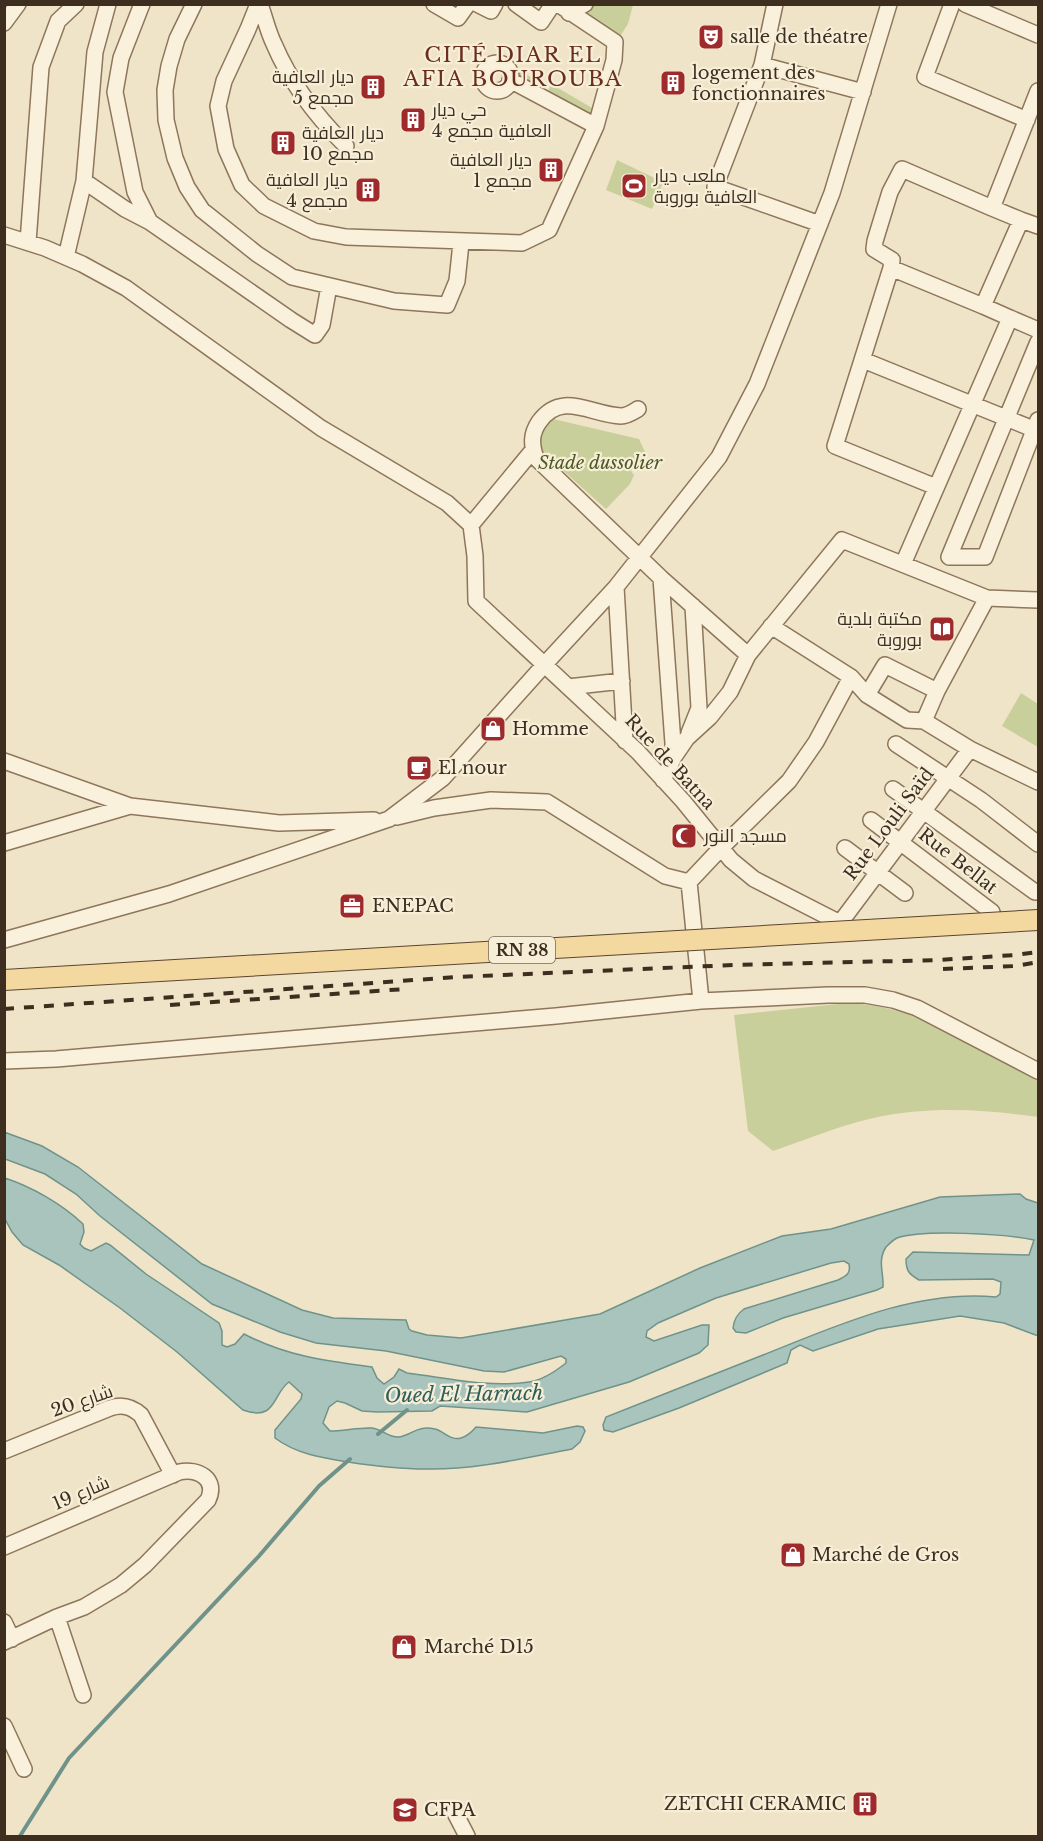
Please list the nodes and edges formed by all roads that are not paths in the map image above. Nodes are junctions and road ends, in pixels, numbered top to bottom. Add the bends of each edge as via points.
1 (18, 4) edge
2 (76, 4) edge
3 (108, 4) edge
4 (142, 4) edge
5 (194, 4) edge
6 (259, 4) edge
7 (434, 4) edge
8 (468, 4) edge
9 (477, 4) edge
10 (495, 4) edge
11 (516, 4) edge
12 (553, 4) edge
13 (585, 4) edge
14 (775, 4) edge
15 (889, 4) edge
16 (952, 4) edge
17 (965, 4) edge
18 (564, 9) edge
19 (998, 11) edge
20 (4, 23) edge
21 (1038, 35) edge
22 (762, 65) junction
23 (510, 80) dead end
24 (1038, 91) edge
25 (863, 92) junction
26 (1027, 120) junction
27 (596, 126) junction
28 (346, 146) dead end
29 (84, 181) junction
30 (992, 208) junction
31 (1021, 220) junction
32 (150, 222) junction
33 (820, 224) junction
34 (1038, 226) edge
35 (4, 235) edge
36 (28, 242) junction
37 (461, 243) junction
38 (66, 257) junction
39 (891, 268) junction
40 (329, 286) junction
41 (983, 306) junction
42 (1010, 318) junction
43 (1038, 330) edge
44 (1038, 342) edge
45 (863, 360) junction
46 (973, 405) junction
47 (638, 409) dead end
48 (1006, 418) junction
49 (1037, 427) edge
50 (533, 450) junction
51 (936, 487) junction
52 (471, 525) junction
53 (641, 557) junction
54 (903, 564) junction
55 (661, 578) junction
56 (616, 587) junction
57 (987, 598) junction
58 (1038, 600) edge
59 (693, 606) junction
60 (771, 626) junction
61 (748, 655) junction
62 (545, 663) junction
63 (851, 676) junction
64 (622, 681) junction
65 (568, 687) junction
66 (937, 691) junction
67 (867, 695) junction
68 (924, 721) junction
69 (687, 738) junction
70 (625, 741) junction
71 (896, 744) dead end
72 (970, 749) junction
73 (674, 757) junction
74 (4, 761) edge
75 (948, 779) junction
76 (663, 780) junction
77 (1038, 782) edge
78 (893, 789) dead end
79 (130, 806) junction
80 (924, 812) junction
81 (389, 819) junction
82 (871, 820) dead end
83 (901, 842) junction
84 (4, 843) edge
85 (1038, 844) edge
86 (721, 848) junction
87 (845, 848) dead end
88 (878, 872) junction
89 (689, 882) junction
90 (1035, 892) dead end
91 (905, 893) dead end
92 (992, 912) dead end
93 (1038, 920) edge
94 (840, 923) joint
95 (4, 940) edge
96 (4, 980) edge
97 (701, 1001) junction
98 (4, 1061) edge
99 (1038, 1071) edge
100 (4, 1451) edge
101 (173, 1474) junction
102 (4, 1546) edge
103 (57, 1617) junction
104 (4, 1622) edge
105 (8, 1640) edge
106 (83, 1695) dead end
107 (4, 1726) edge
108 (24, 1769) dead end
109 (454, 1811) dead end
110 (466, 1836) edge

1 - 20 street
2 - 36 street via 58,21 40,67
3 - 29 street via 95,52
4 - 32 street via 121,58 115,92 135,192
5 - 40 street via 177,39 165,90 166,120 187,187 202,210 257,254 292,277
6 - 28 street via 274,44 296,84 325,125
6 - 37 street via 224,81 218,106 226,148 242,185 264,206 314,231 346,237
7 - 8 street via 458,18
9 - 10 street via 491,11
11 - 12 street via 541,22
13 - 18 street
14 - 22 street
15 - 25 street
16 - 26 street via 925,77
17 - 19 street
18 - 27 street via 615,42
19 - 21 street
22 - 25 street
22 - 33 street via 715,187
23 - 27 street
24 - 26 street
25 - 33 street
26 - 30 street
27 - 37 street via 549,230 522,243
29 - 32 street
29 - 38 street
30 - 31 street
30 - 39 street via 902,169 890,192 874,249 892,260
31 - 34 street
31 - 41 street
32 - 40 street via 315,335 322,325
33 - 53 street via 757,384 718,457
35 - 36 street
36 - 38 street
37 - 40 street via 457,281 447,305 394,301
38 - 52 street via 126,288 321,428 447,503
39 - 41 street
39 - 45 street
41 - 42 street
42 - 43 street
42 - 46 street
44 - 48 street
45 - 46 street
45 - 51 street via 835,446
46 - 48 street
46 - 51 street
47 - 50 street via 624,417 564,405 554,408 532,432
48 - 49 street
48 - 49 street via 949,557 985,557
50 - 52 street
50 - 53 street via 536,458
51 - 54 street
52 - 62 street, Rue de Batna via 476,601
53 - 55 street
53 - 56 street
54 - 57 street
54 - 60 street via 842,540
55 - 59 street
55 - 73 street
56 - 62 street
56 - 64 street
57 - 58 street
57 - 66 street
59 - 61 street
59 - 69 street via 699,708
60 - 61 street
60 - 63 street
61 - 69 street via 730,692
62 - 65 street, Rue de Batna
62 - 81 street via 443,778
63 - 67 street
63 - 86 street via 816,742 789,781
64 - 65 street
64 - 70 street
65 - 70 street, Rue de Batna
66 - 67 street via 885,665
66 - 68 street
67 - 68 street via 907,720
68 - 72 street
69 - 73 street
70 - 76 street, Rue de Batna
71 - 75 street
72 - 75 street, Rue Louli Saïd
72 - 77 street
73 - 76 street
74 - 79 street
75 - 80 street, Rue Louli Saïd
75 - 85 street
76 - 86 street, Rue de Batna
78 - 80 street
79 - 81 street via 279,823
79 - 84 street
80 - 83 street, Rue Louli Saïd
80 - 90 street
81 - 89 street via 434,807 491,800 547,802 665,876
81 - 95 street via 169,894
82 - 83 street, Rue Bellat
83 - 88 street, Rue Louli Saïd
83 - 92 street, Rue Bellat
86 - 89 street
86 - 94 street, Rue de Batna via 754,879
87 - 88 street
88 - 91 street
88 - 94 street, Rue Louli Saïd
89 - 97 street
93 - 96 main road, RN 38, bridge
97 - 98 street
97 - 99 street via 828,995 893,1000 942,1019
100 - 101 street, شارع 20 via 123,1405 141,1415
101 - 102 street, شارع 19
101 - 103 street via 190,1470 206,1477 211,1488 208,1500 121,1585 84,1607
103 - 105 street
103 - 106 street
104 - 105 street
107 - 108 street
109 - 110 street

